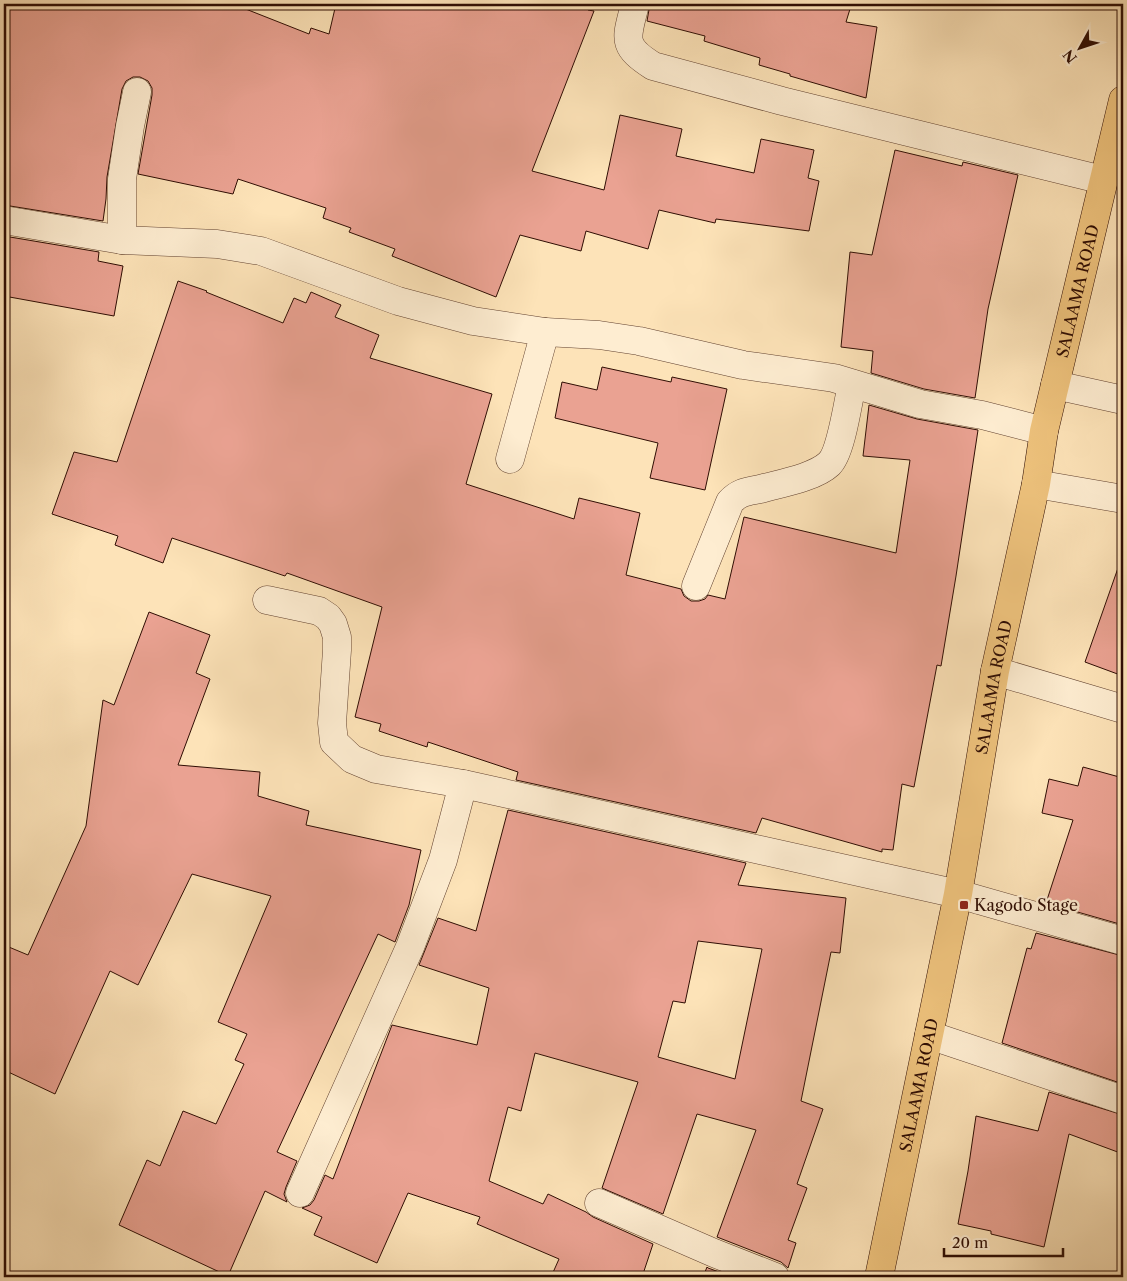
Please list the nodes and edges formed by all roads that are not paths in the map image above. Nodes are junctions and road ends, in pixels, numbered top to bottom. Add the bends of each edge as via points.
1 (635, 4) edge
2 (137, 92) dead end
3 (1123, 100) edge
4 (1120, 131) edge
5 (1103, 180) junction
6 (4, 220) edge
7 (122, 240) junction
8 (545, 332) junction
9 (852, 384) junction
10 (1055, 384) junction
11 (1123, 400) edge
12 (1044, 432) junction
13 (510, 459) dead end
14 (1036, 484) junction
15 (1123, 499) edge
16 (696, 586) dead end
17 (267, 600) dead end
18 (995, 671) junction
19 (1123, 709) edge
20 (463, 784) junction
21 (958, 894) junction
22 (1123, 941) edge
23 (929, 1035) junction
24 (1123, 1100) edge
25 (300, 1193) dead end
26 (599, 1203) dead end
27 (775, 1277) edge
28 (879, 1277) edge

1 - 5 street via 627,35 628,44 653,66
2 - 7 street via 122,179
3 - 4 main road, SALAAMA ROAD
4 - 5 main road, SALAAMA ROAD
5 - 10 main road, SALAAMA ROAD
6 - 7 street
7 - 8 street via 217,244 261,251 398,301 473,321
8 - 9 street via 639,341 743,365 834,378
8 - 13 street
9 - 12 street via 920,404
9 - 16 street via 837,454 829,465 806,477 737,494 730,502
10 - 11 street
10 - 12 main road, SALAAMA ROAD
12 - 14 main road, SALAAMA ROAD
14 - 15 street
14 - 18 main road, SALAAMA ROAD
17 - 20 street via 319,611 333,624 338,650 332,723 334,742 340,748 352,759 376,769
18 - 19 street
18 - 21 main road, SALAAMA ROAD
20 - 21 street
20 - 25 street via 443,860 410,947
21 - 22 street
21 - 23 main road, SALAAMA ROAD
23 - 24 street
23 - 28 main road, SALAAMA ROAD
26 - 27 street

